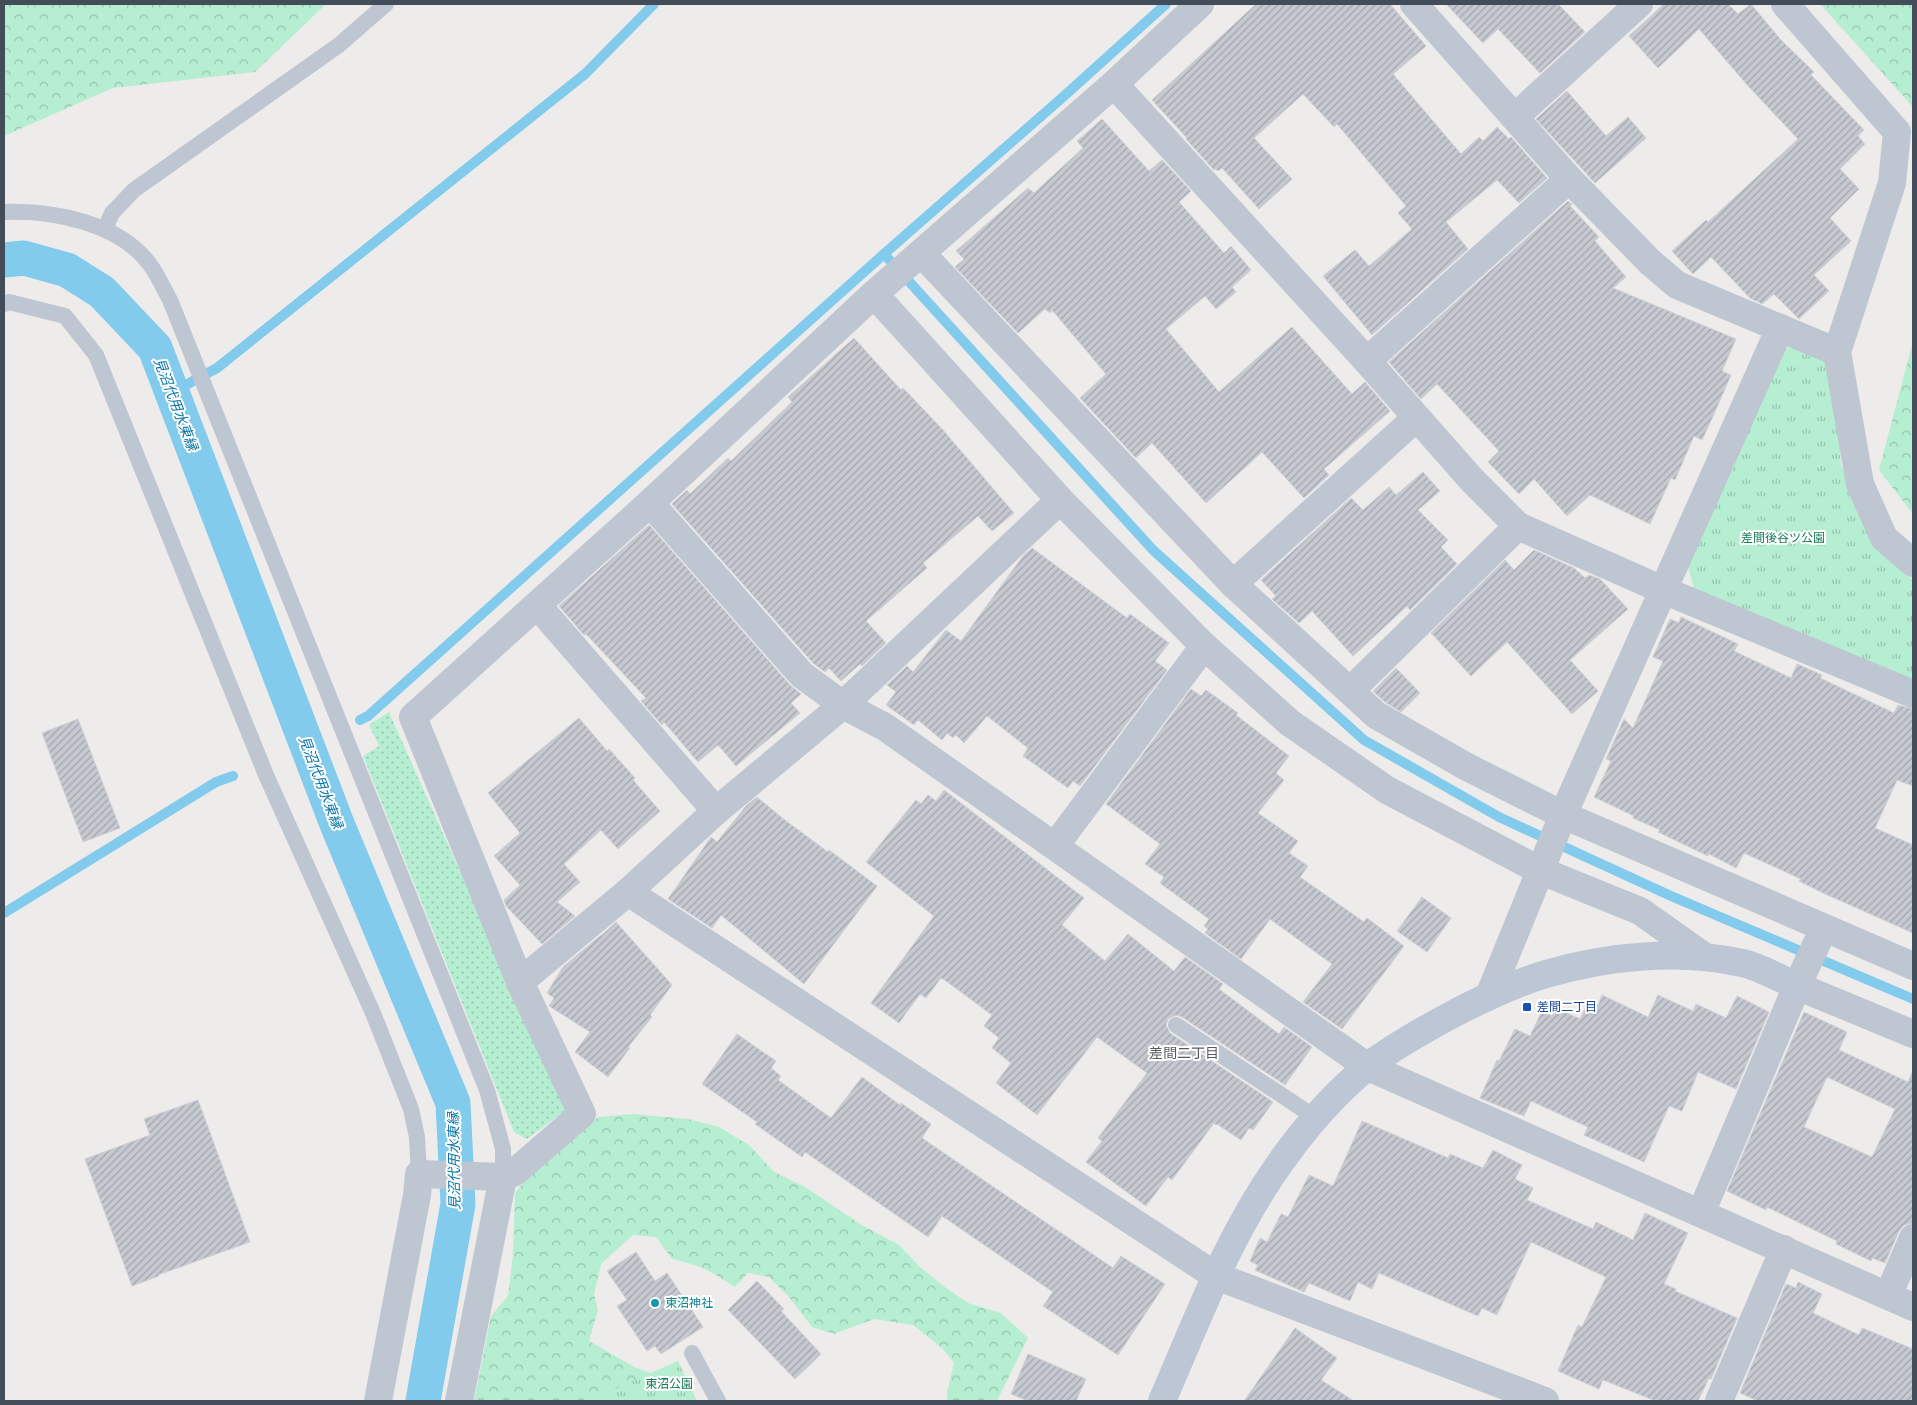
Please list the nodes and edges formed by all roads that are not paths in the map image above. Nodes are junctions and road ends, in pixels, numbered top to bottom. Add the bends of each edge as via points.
1 (386, 4) edge
2 (1200, 4) edge
3 (1414, 4) edge
4 (1639, 4) edge
5 (1785, 4) edge
6 (1114, 84) junction
7 (1515, 117) junction
8 (1569, 179) junction
9 (4, 212) edge
10 (105, 228) junction
11 (921, 253) junction
12 (874, 294) junction
13 (4, 304) edge
14 (1780, 328) junction
15 (1837, 352) junction
16 (1366, 361) junction
17 (1416, 418) junction
18 (1060, 500) junction
19 (650, 504) junction
20 (1518, 526) junction
21 (1913, 563) edge
22 (1233, 584) junction
23 (1662, 590) junction
24 (537, 605) junction
25 (1204, 646) junction
26 (1350, 691) junction
27 (1913, 694) edge
28 (843, 705) junction
29 (716, 811) junction
30 (1563, 815) junction
31 (1055, 846) junction
32 (1539, 870) junction
33 (628, 892) junction
34 (1824, 928) junction
35 (1705, 957) junction
36 (1913, 966) edge
37 (520, 982) junction
38 (1798, 986) junction
39 (1489, 996) junction
40 (1176, 1025) dead end
41 (1913, 1034) edge
42 (1368, 1067) junction
43 (1316, 1118) junction
44 (424, 1174) junction
45 (495, 1178) junction
46 (1701, 1212) junction
47 (1913, 1238) edge
48 (1784, 1249) junction
49 (1216, 1276) junction
50 (1888, 1296) junction
51 (1913, 1307) edge
52 (692, 1353) dead end
53 (378, 1401) edge
54 (458, 1401) edge
55 (718, 1401) edge
56 (1162, 1401) edge
57 (1545, 1401) edge
58 (1719, 1401) edge

1 - 10 lane via 339,45 134,190 112,212
2 - 6 street
3 - 7 street
4 - 7 street
5 - 15 street via 1897,132 1892,183
6 - 11 street
6 - 16 street
7 - 8 street
8 - 14 street via 1677,285
8 - 16 street
9 - 10 lane via 66,218
10 - 45 lane via 126,240 150,265 170,300 487,1090 503,1149
11 - 12 street
11 - 22 street
12 - 18 street
12 - 19 street
13 - 44 lane via 9,302 65,316 96,355 266,774 373,1013 412,1109
14 - 15 street
14 - 23 street
15 - 21 street via 1860,484 1884,538
16 - 17 street
17 - 20 street
17 - 22 street
18 - 25 street
18 - 28 street
19 - 24 street
19 - 28 street via 802,675
20 - 23 street
20 - 26 street
22 - 26 street
23 - 27 street
23 - 30 street
24 - 29 street
24 - 37 street via 413,717
25 - 31 street
25 - 32 street via 1290,723 1387,790
26 - 30 street via 1376,715 1467,767
28 - 29 street
28 - 31 street via 885,727
29 - 33 street
30 - 32 street
30 - 34 street
31 - 42 street
32 - 35 street via 1640,911
32 - 39 street
33 - 37 street
33 - 49 street
34 - 36 street
34 - 38 street
35 - 38 street via 1744,964
35 - 39 street via 1666,955 1599,961 1545,974
37 - 45 street via 582,1114 515,1172
38 - 41 street
38 - 46 street
39 - 42 street via 1421,1031
40 - 43 lane
42 - 43 street
42 - 46 street
43 - 49 street via 1246,1215
44 - 45 street
44 - 53 street
45 - 54 street
46 - 48 street
47 - 50 street
48 - 50 street
48 - 58 street
49 - 56 street
49 - 57 street
50 - 51 street
52 - 55 lane

